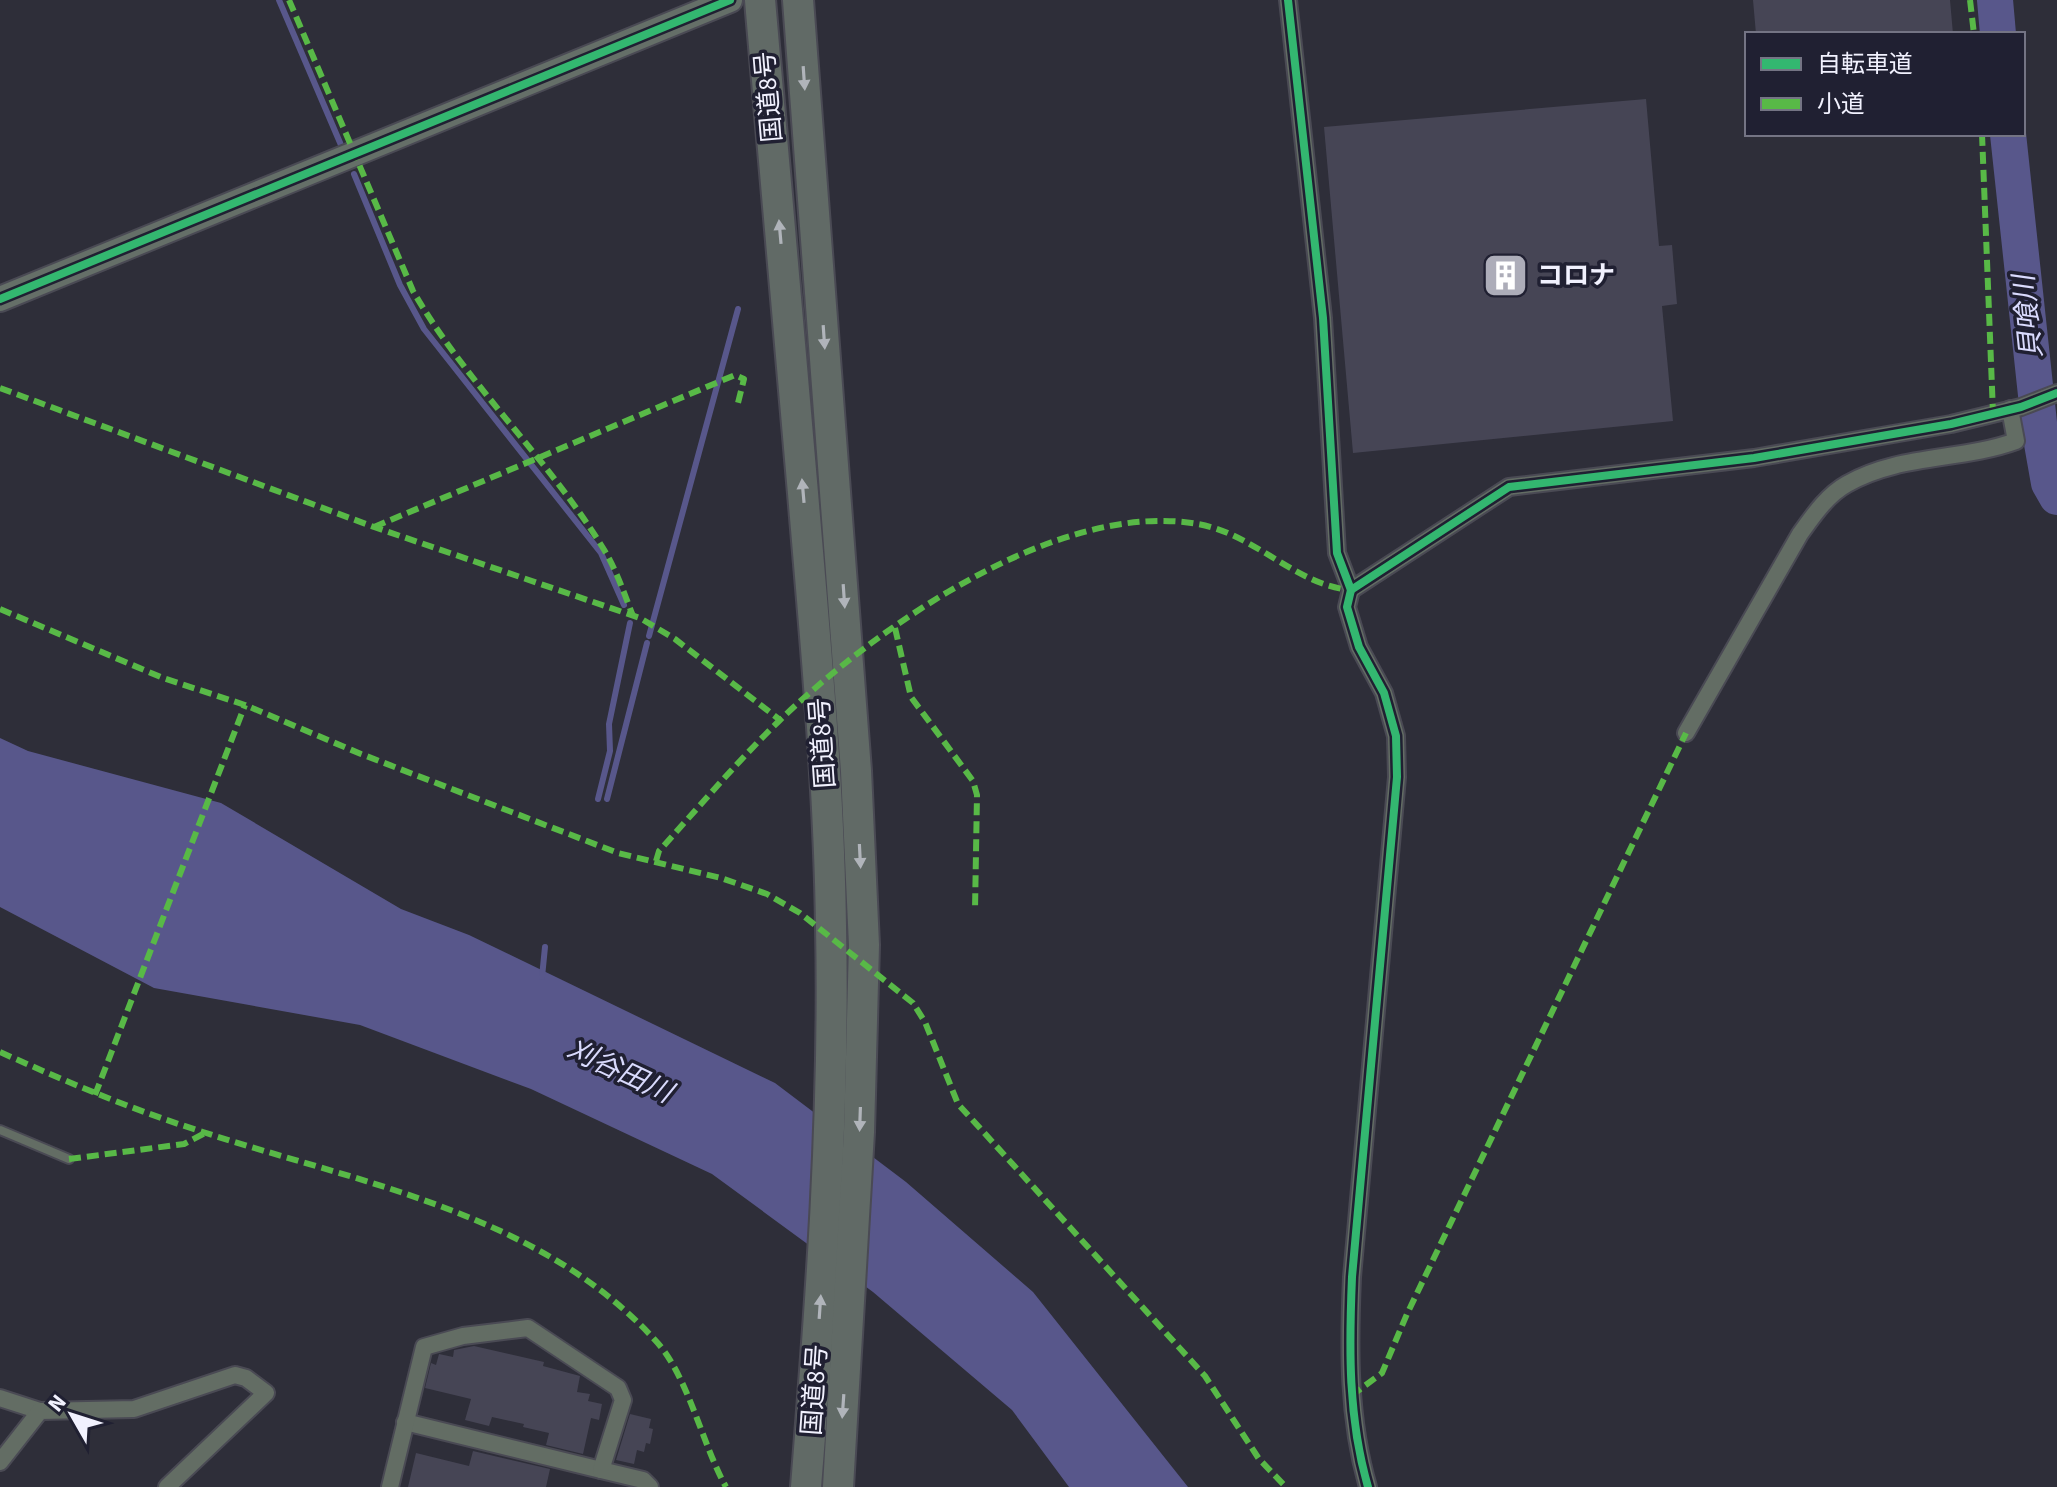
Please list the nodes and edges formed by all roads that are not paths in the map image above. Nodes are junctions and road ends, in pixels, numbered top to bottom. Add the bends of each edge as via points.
1 (730, 0) edge
2 (760, 0) edge
3 (798, 0) edge
4 (1288, 0) edge
5 (0, 299) edge
6 (2054, 395) edge
7 (2015, 408) junction
8 (1351, 590) junction
9 (1686, 733) dead end
10 (0, 1130) edge
11 (69, 1159) dead end
12 (0, 1398) edge
13 (40, 1411) junction
14 (405, 1422) junction
15 (0, 1462) edge
16 (601, 1470) junction
17 (807, 1478) edge
18 (171, 1486) edge
19 (390, 1487) edge
20 (650, 1487) edge
21 (838, 1487) edge
22 (1368, 1487) edge

1 - 5 street
17 -> 2 highway, 国道8号 via 832,1016 829,840
3 -> 21 highway, 国道8号 via 856,771 864,945
4 - 8 street via 1323,318 1337,553
6 - 7 street
7 - 8 street via 1754,458 1509,487
7 - 9 street via 2016,441 1877,470 1844,485 1819,508
8 - 22 street via 1347,607 1359,647 1384,693 1396,736 1397,777 1350,1341 1351,1396
10 - 11 lane
12 - 13 street
13 - 15 street
13 - 18 street via 134,1409 235,1375 266,1393
14 - 16 street
14 - 16 street via 424,1347 528,1328 618,1388 623,1400
14 - 19 street
16 - 20 street via 643,1480

